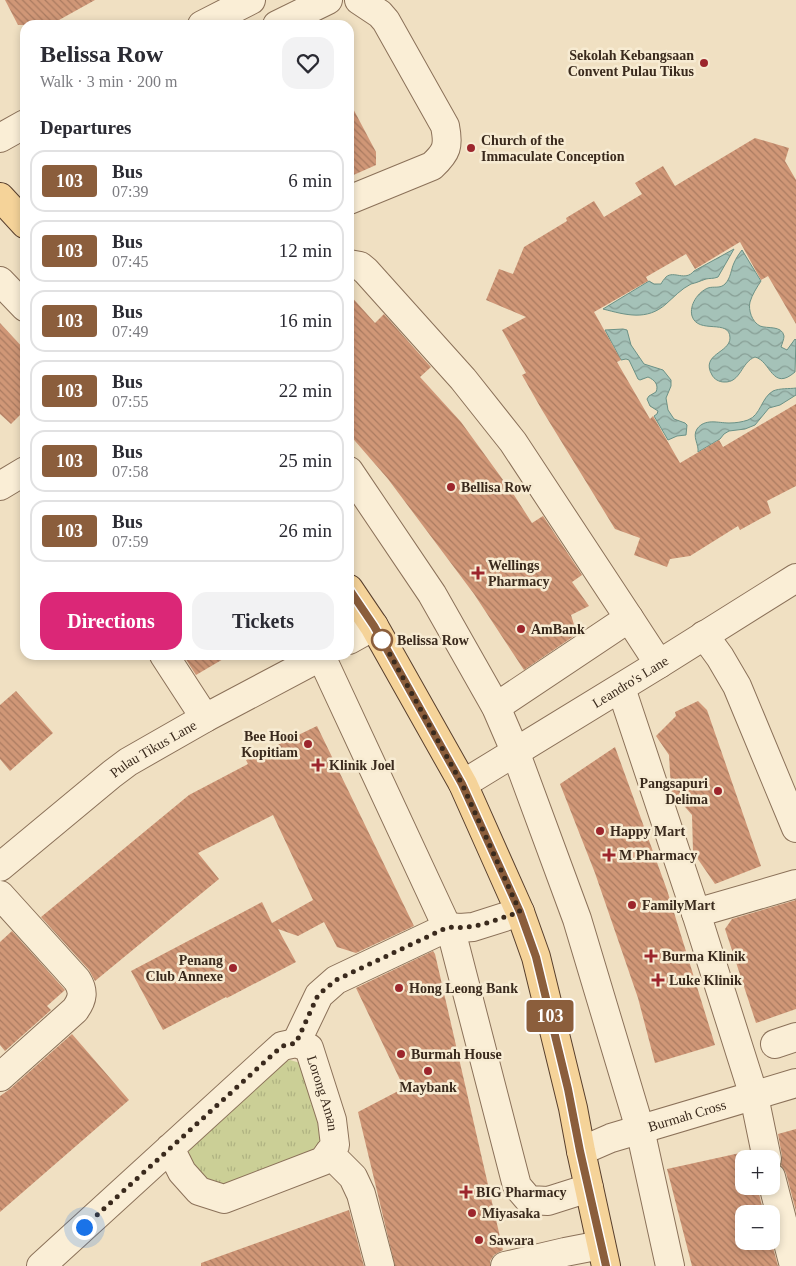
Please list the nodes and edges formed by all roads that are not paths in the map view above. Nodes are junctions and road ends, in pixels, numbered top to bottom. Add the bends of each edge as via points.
1 (251, 0) edge
2 (328, 0) edge
3 (359, 0) edge
4 (212, 20) edge
5 (287, 20) edge
6 (20, 127) edge
7 (0, 138) edge
8 (0, 197) edge
9 (354, 198) edge
10 (20, 219) edge
11 (354, 265) edge
12 (0, 281) edge
13 (20, 302) edge
14 (354, 478) edge
15 (796, 578) edge
16 (354, 596) edge
17 (629, 618) junction
18 (374, 626) junction
19 (704, 635) junction
20 (354, 637) edge
21 (167, 660) edge
22 (314, 660) edge
23 (324, 660) edge
24 (659, 664) junction
25 (621, 688) junction
26 (496, 707) junction
27 (205, 718) junction
28 (515, 751) junction
29 (462, 784) junction
30 (796, 828) edge
31 (0, 867) edge
32 (796, 884) edge
33 (0, 895) edge
34 (520, 912) junction
35 (696, 913) junction
36 (448, 927) junction
37 (296, 1043) junction
38 (0, 1077) edge
39 (796, 1083) edge
40 (754, 1096) junction
41 (640, 1129) junction
42 (170, 1148) junction
43 (765, 1150) edge
44 (580, 1151) junction
45 (329, 1153) junction
46 (589, 1188) junction
47 (776, 1195) edge
48 (604, 1256) edge
49 (794, 1256) edge
50 (41, 1266) edge
51 (380, 1266) edge
52 (505, 1266) edge
53 (670, 1266) edge

1 - 4 street
2 - 5 street
3 - 9 street via 386,21 444,126 448,141 442,157 432,166
6 - 7 street
8 - 10 main road
11 - 17 street via 366,271 463,379 514,442
12 - 13 street
14 - 26 street via 432,594
15 - 19 street, Leandro's Lane
16 - 18 main road
17 - 24 street
17 - 26 street
18 - 20 street
18 - 29 main road
19 - 24 street, Leandro's Lane
19 - 30 street via 737,686
21 - 27 street
22 - 27 street, Pulau Tikus Lane
23 - 36 street
24 - 25 street, Leandro's Lane
25 - 28 street, Leandro's Lane
25 - 35 street
26 - 28 street
27 - 31 street, Pulau Tikus Lane via 128,762
28 - 29 street, Leandro's Lane
28 - 41 street via 577,919
29 - 34 main road
32 - 35 street
33 - 38 street via 77,980 82,995 75,1010
34 - 36 street via 473,927
34 - 44 main road via 536,957 573,1108
35 - 40 street
36 - 37 street via 336,980 318,995
36 - 46 street via 518,1186 529,1200 548,1201
37 - 42 street, Lorong Aman via 282,1046
37 - 45 street, Lorong Aman via 309,1048 332,1120 335,1146
39 - 40 street, Burmah Cross
40 - 41 street, Burmah Cross
40 - 43 street
41 - 44 street, Burmah Cross
41 - 53 street
42 - 45 street, Lorong Aman via 182,1172 199,1191 224,1199 323,1162
42 - 50 street, Lorong Aman
44 - 46 main road
45 - 51 street via 353,1177 361,1194
46 - 48 main road
47 - 49 street
48 - 52 street via 565,1252

